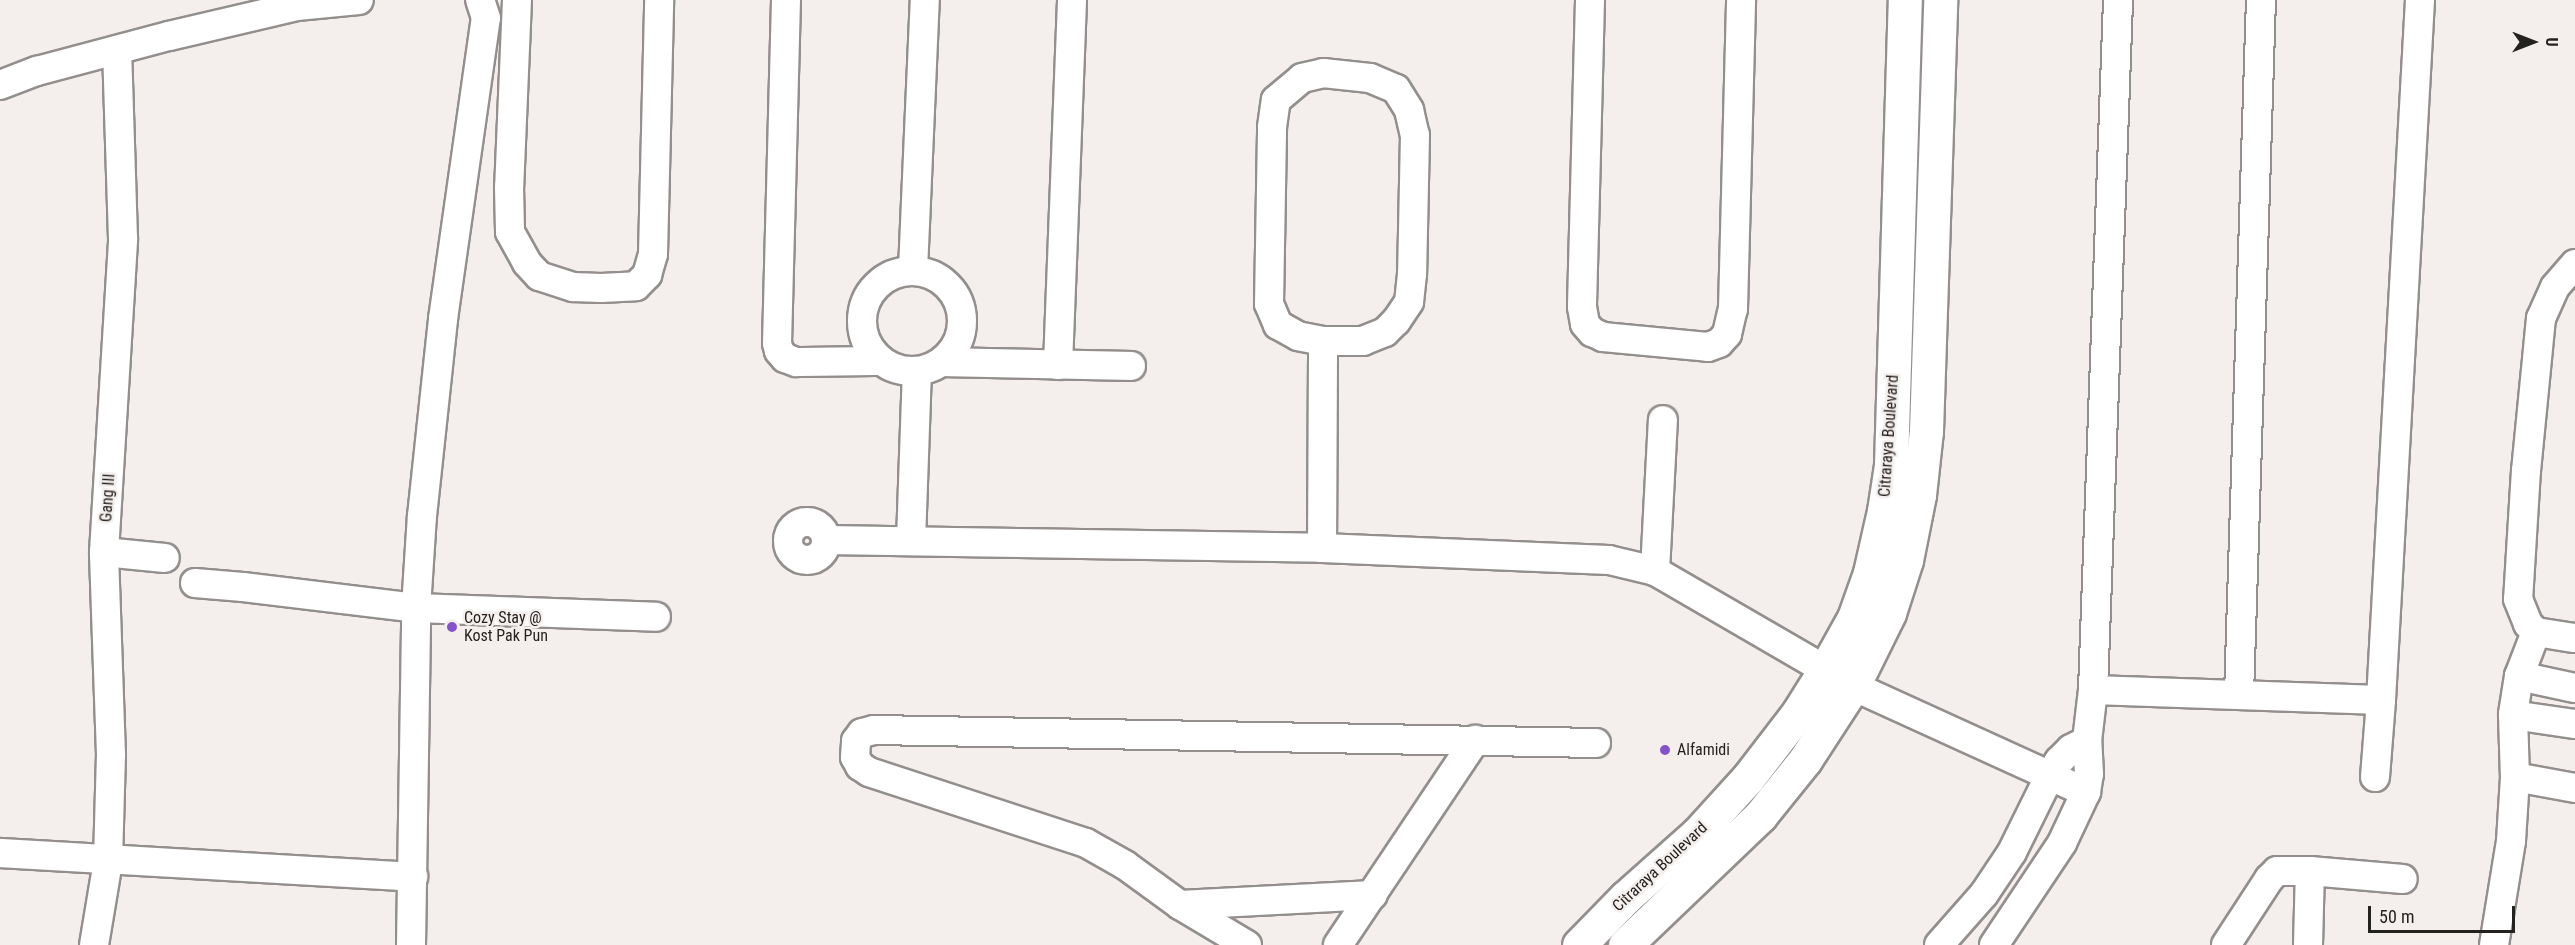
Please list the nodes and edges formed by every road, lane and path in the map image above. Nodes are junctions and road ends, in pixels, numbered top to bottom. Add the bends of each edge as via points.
1 (359, 0) edge
2 (480, 0) edge
3 (517, 0) edge
4 (659, 0) edge
5 (786, 0) edge
6 (924, 0) edge
7 (1072, 0) edge
8 (1590, 0) edge
9 (1741, 0) edge
10 (1905, 0) edge
11 (1940, 0) edge
12 (2118, 0) edge
13 (2261, 0) edge
14 (2420, 0) edge
15 (117, 50) junction
16 (0, 86) edge
17 (2575, 264) edge
18 (912, 270) junction
19 (1323, 341) junction
20 (879, 361) junction
21 (1058, 364) junction
22 (1131, 366) dead end
23 (930, 367) junction
24 (1663, 420) dead end
25 (826, 540) dead end
26 (910, 541) junction
27 (1322, 548) junction
28 (104, 552) junction
29 (165, 558) dead end
30 (1655, 571) junction
31 (195, 583) dead end
32 (416, 608) junction
33 (656, 617) dead end
34 (2536, 632) junction
35 (2575, 638) edge
36 (2519, 676) junction
37 (1839, 678) junction
38 (2575, 688) edge
39 (2093, 690) junction
40 (2239, 695) junction
41 (2381, 700) junction
42 (2512, 715) junction
43 (2575, 724) edge
44 (1475, 740) junction
45 (2087, 741) junction
46 (1596, 743) dead end
47 (2050, 775) junction
48 (2375, 777) dead end
49 (2515, 777) junction
50 (2575, 788) edge
51 (2086, 792) junction
52 (0, 853) edge
53 (108, 861) junction
54 (2310, 871) junction
55 (413, 877) junction
56 (2403, 879) dead end
57 (1373, 896) junction
58 (1180, 905) junction
59 (94, 945) edge
60 (411, 945) edge
61 (1247, 945) edge
62 (1338, 945) edge
63 (1579, 945) edge
64 (1625, 945) edge
65 (1939, 945) edge
66 (1994, 945) edge
67 (2226, 945) edge
68 (2308, 945) edge
69 (2494, 945) edge

1 - 15 street via 297,6
2 - 32 street via 486,18 443,319
3 - 4 street via 510,232 539,276 573,287 601,288 636,286 647,275 653,254
5 - 20 street via 777,343 784,358 796,362
6 - 18 street
7 - 21 street
8 - 9 street via 1582,307 1585,324 1603,337 1708,347 1727,334 1732,316
10 - 37 main road, Citraraya Boulevard via 1891,465 1870,573
11 - 37 main road, Citraraya Boulevard via 1926,431 1919,495 1906,560 1889,613
12 - 39 street
13 - 40 street
14 - 41 street
15 - 16 street via 37,71
15 - 28 street, Gang III via 123,239
17 - 34 street via 2555,287 2545,307 2537,346 2518,599 2528,624
18 - 20 street via 888,276 870,292 861,316 864,340
18 - 23 street via 933,275 950,287 960,306 962,326 956,346
19 - 19 street via 1298,336 1278,325 1269,304 1272,127 1276,100 1289,87 1302,78 1338,73 1370,78 1396,88 1409,110 1415,135 1412,274 1409,302 1385,332 1363,341
19 - 27 street
20 - 23 street via 897,370
21 - 22 street
21 - 23 street
23 - 26 street
24 - 30 street
25 - 26 street
26 - 27 street
27 - 30 street via 1609,560
28 - 29 street
28 - 53 street, Gang III via 111,755
30 - 37 street
31 - 32 street
32 - 33 street
32 - 55 street
34 - 35 street
34 - 36 street
36 - 38 street
36 - 42 street
37 - 47 street
37 - 63 main road, Citraraya Boulevard via 1798,713 1726,805
37 - 64 main road, Citraraya Boulevard via 1805,760 1760,816
39 - 40 street
39 - 45 street
40 - 41 street
41 - 48 street
42 - 43 street
42 - 49 street
44 - 46 street
44 - 57 street
44 - 58 street via 874,730 862,732 856,741 855,757 869,772 1086,843 1125,864
45 - 47 street via 2071,749
45 - 51 street
47 - 51 street
47 - 65 street via 2012,852 1984,894
49 - 50 street
49 - 69 street via 2511,841
51 - 66 street via 2062,843
52 - 53 street
53 - 55 street
53 - 59 street, Gang III
54 - 56 street
54 - 67 street via 2282,869 2273,874
54 - 68 street
55 - 60 street
57 - 58 street
57 - 62 street
58 - 61 street

